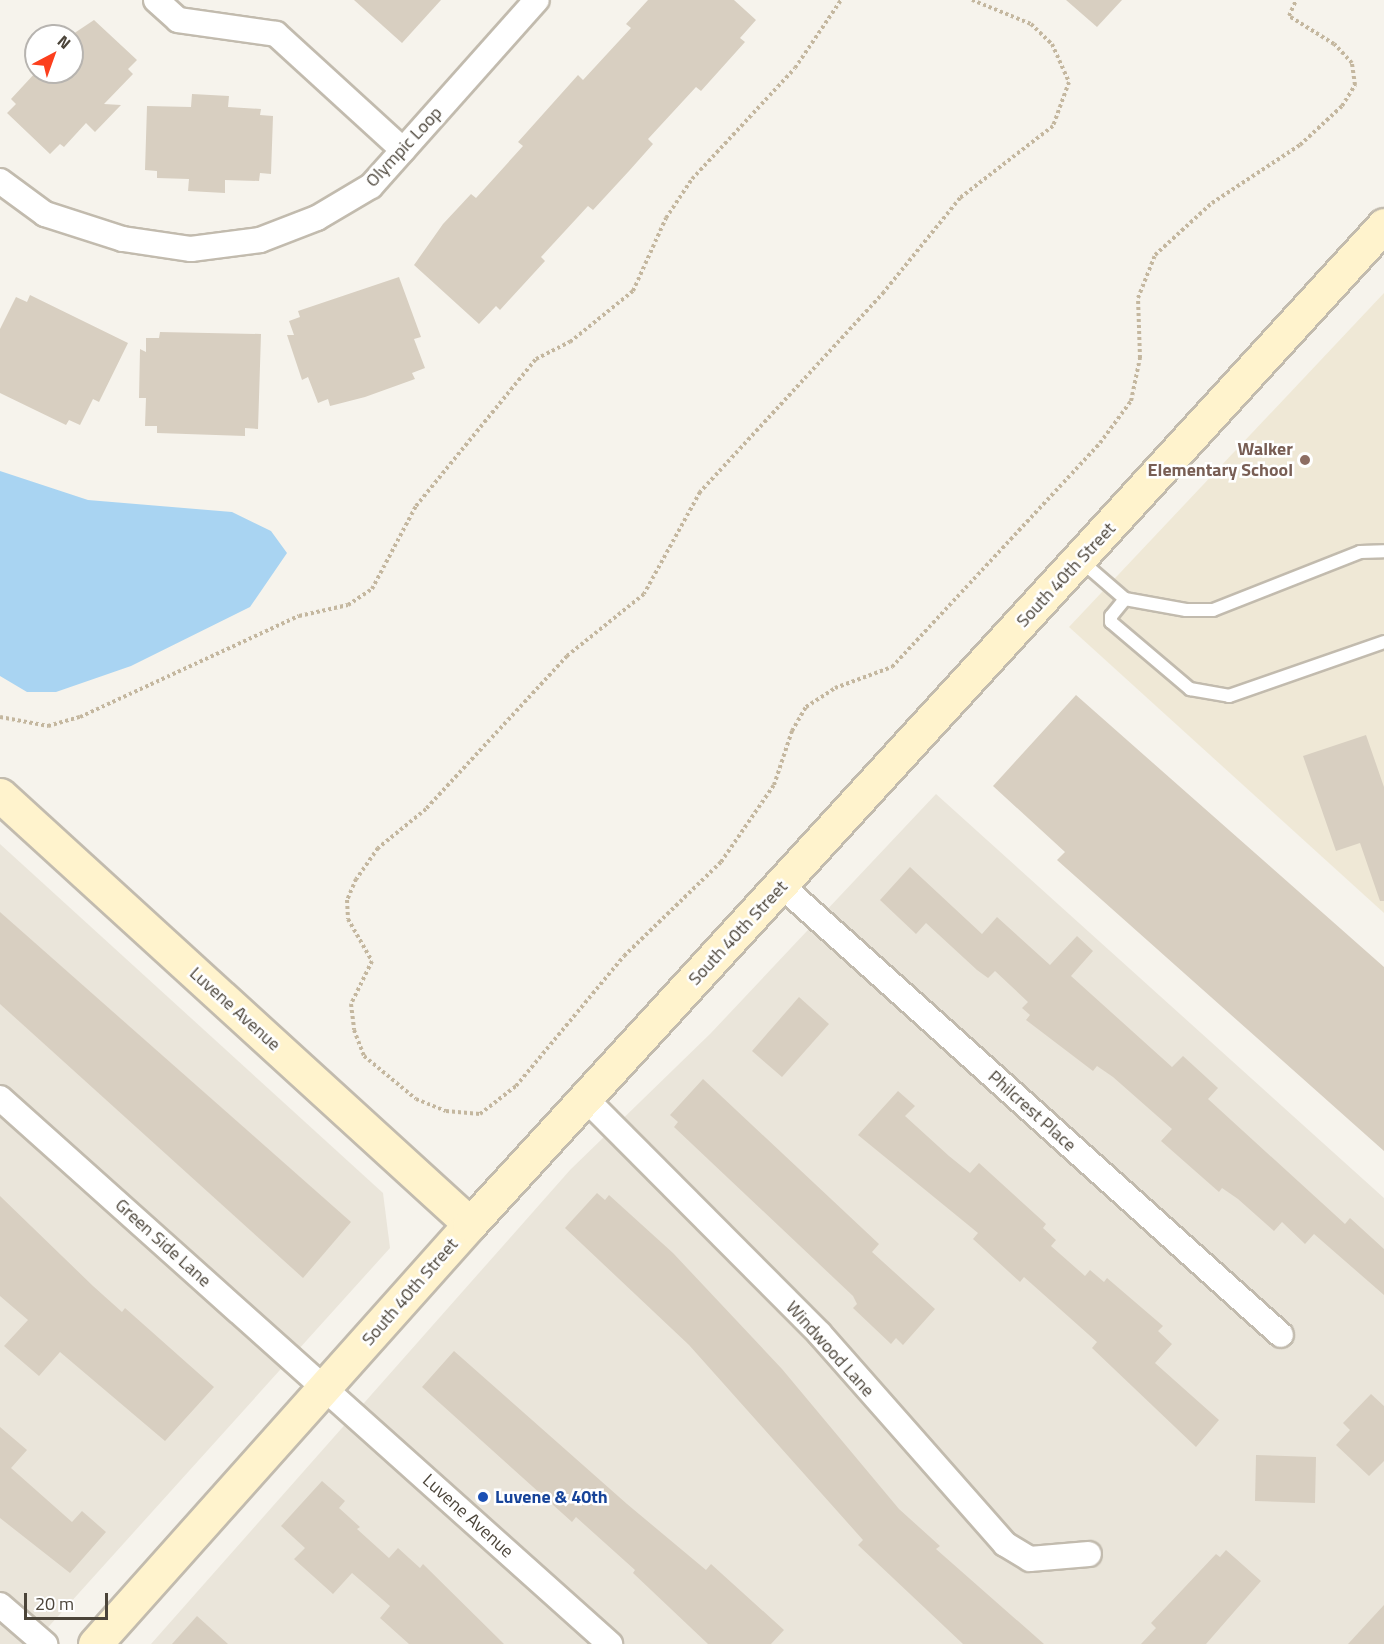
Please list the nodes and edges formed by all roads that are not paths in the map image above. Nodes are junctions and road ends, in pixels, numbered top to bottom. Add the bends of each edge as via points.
1 (156, 0) edge
2 (537, 0) edge
3 (403, 150) junction
4 (0, 181) edge
5 (1384, 225) edge
6 (1384, 551) edge
7 (1080, 560) junction
8 (1125, 599) junction
9 (1384, 642) edge
10 (0, 795) edge
11 (782, 886) junction
12 (0, 1098) edge
13 (585, 1098) junction
14 (470, 1224) junction
15 (1281, 1335) dead end
16 (326, 1389) junction
17 (1089, 1554) dead end
18 (0, 1605) edge
19 (45, 1644) edge
20 (95, 1644) edge
21 (610, 1644) edge

1 - 3 street via 178,20 276,34
2 - 3 street, Olympic Loop
3 - 4 street, Olympic Loop via 371,186 317,218 260,240 191,249 123,239 45,213
5 - 7 street, South 40th Street
6 - 8 lane via 1360,552 1213,610 1186,610
7 - 8 lane
7 - 11 street, South 40th Street
8 - 9 lane via 1111,616 1111,622 1190,689 1229,696
10 - 14 street, Luvene Avenue
11 - 13 street, South 40th Street
11 - 15 street, Philcrest Place
12 - 16 street, Green Side Lane
13 - 14 street, South 40th Street
13 - 17 street, Windwood Lane via 819,1334 1005,1544 1030,1559
14 - 16 street, South 40th Street
16 - 20 street, South 40th Street
16 - 21 street, Luvene Avenue
18 - 19 street

